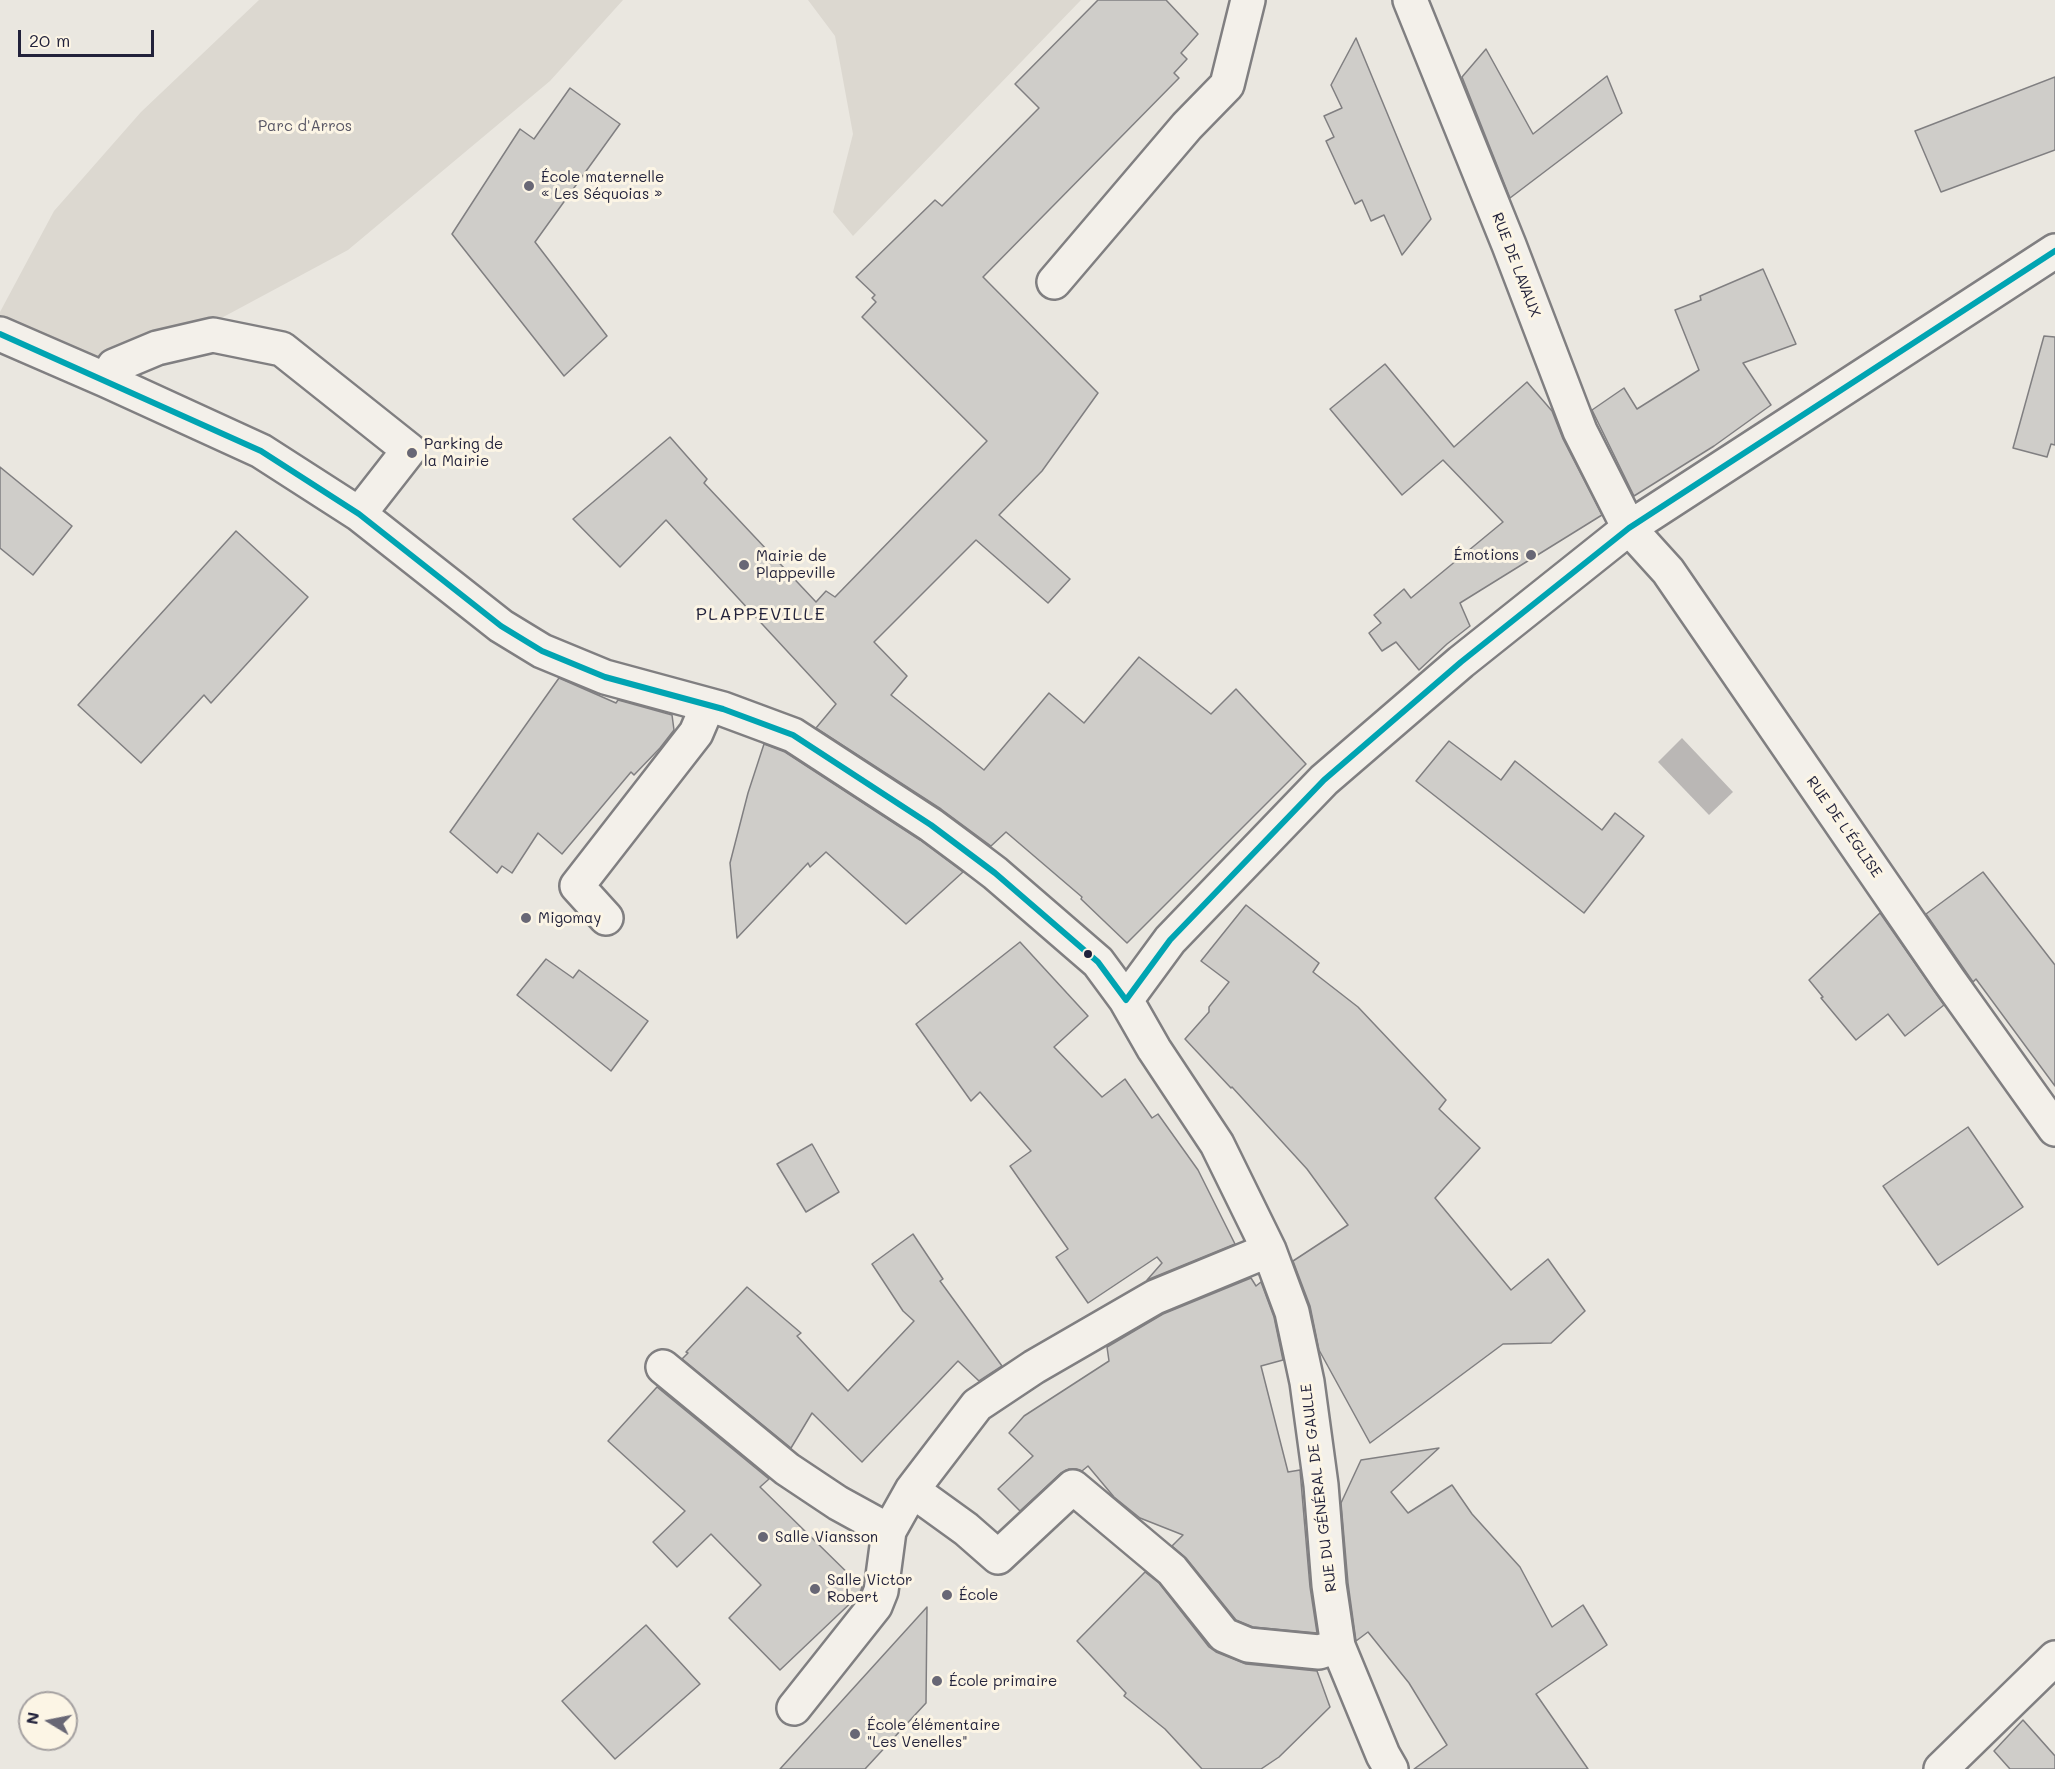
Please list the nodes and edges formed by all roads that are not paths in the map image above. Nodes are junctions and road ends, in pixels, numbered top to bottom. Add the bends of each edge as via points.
1 (1248, 0) edge
2 (1410, 0) edge
3 (2055, 251) edge
4 (1054, 282) dead end
5 (0, 334) edge
6 (106, 380) junction
7 (359, 514) junction
8 (1629, 528) junction
9 (708, 705) junction
10 (606, 918) dead end
11 (1126, 1000) junction
12 (2055, 1130) edge
13 (1269, 1250) junction
14 (663, 1367) dead end
15 (912, 1490) junction
16 (889, 1531) junction
17 (1338, 1646) junction
18 (2055, 1658) edge
19 (794, 1708) dead end
20 (1391, 1769) edge
21 (1941, 1769) edge

1 - 4 street via 1227,86 1187,126
2 - 8 street, RUE DE LAVAUX via 1580,431
3 - 8 street
5 - 6 street, RUE DU GÉNÉRAL DE GAULLE
6 - 7 street, RUE DU GÉNÉRAL DE GAULLE via 261,451
6 - 7 street via 114,366 157,348 213,335 282,349 409,450
7 - 9 street, RUE DU GÉNÉRAL DE GAULLE via 501,626 542,651 605,677
8 - 11 street via 1461,662 1324,780 1170,940
8 - 12 street, RUE DE L'ÉGLISE via 1668,571
9 - 10 street via 696,733 577,886
9 - 11 street, RUE DU GÉNÉRAL DE GAULLE via 793,735 931,825 995,873 1098,962
11 - 13 street, RUE DU GÉNÉRAL DE GAULLE via 1217,1144
13 - 15 street via 1155,1297 1034,1367 977,1406
13 - 17 street, RUE DU GÉNÉRAL DE GAULLE via 1292,1312 1307,1382
14 - 16 street via 787,1470
15 - 16 street
15 - 17 street via 998,1557 1073,1487 1172,1570 1224,1635 1248,1645 1319,1652
16 - 19 street via 881,1591 875,1606
17 - 20 street, RUE DU GÉNÉRAL DE GAULLE
18 - 21 street

